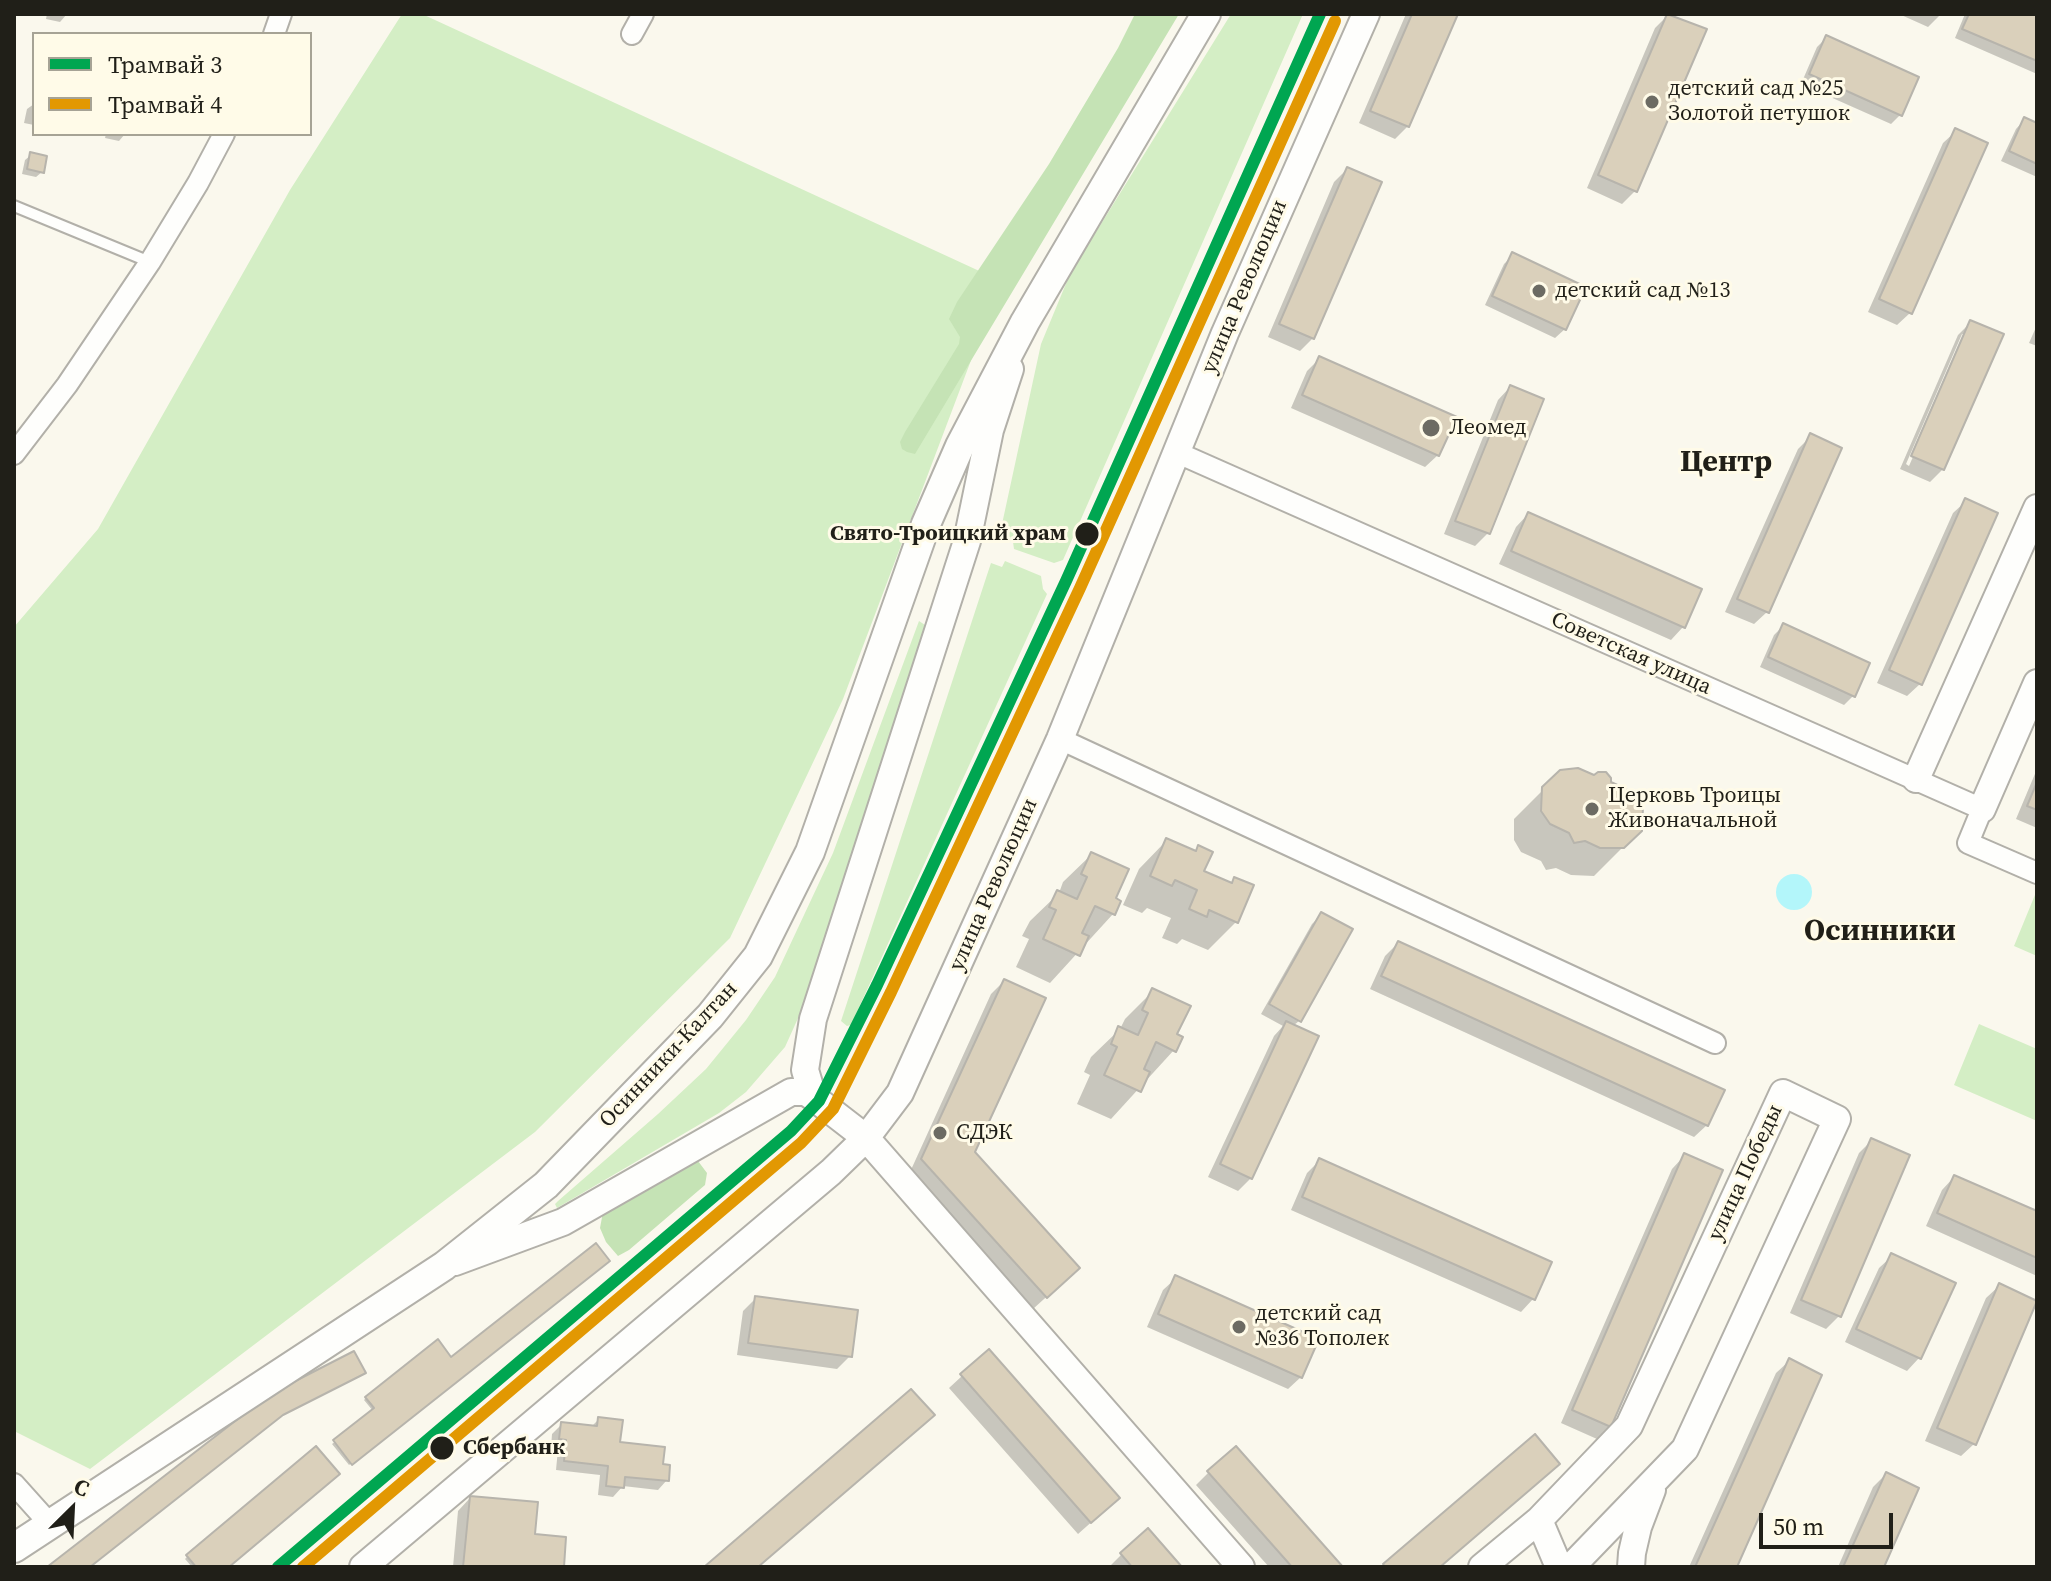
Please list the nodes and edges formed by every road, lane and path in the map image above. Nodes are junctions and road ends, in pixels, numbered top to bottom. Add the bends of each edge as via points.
1 (643, 14) edge
2 (1206, 14) edge
3 (1366, 14) edge
4 (632, 34) dead end
5 (223, 136) edge
6 (14, 206) edge
7 (150, 262) junction
8 (1025, 322) junction
9 (1178, 453) junction
10 (14, 454) edge
11 (2037, 508) edge
12 (2037, 683) edge
13 (1060, 739) junction
14 (1916, 779) junction
15 (1982, 809) junction
16 (2037, 873) edge
17 (1715, 1043) dead end
18 (813, 1097) junction
19 (866, 1138) junction
20 (444, 1266) junction
21 (1657, 1479) junction
22 (14, 1484) edge
23 (1539, 1520) junction
24 (49, 1523) junction
25 (14, 1548) edge
26 (363, 1567) edge
27 (1241, 1567) edge
28 (1482, 1567) edge
29 (1559, 1567) edge
30 (1571, 1567) edge
31 (1631, 1567) edge

1 - 4 street
2 - 8 main road, Осинники-Калтан
3 - 9 street, улица Революции via 1225,333
5 - 7 street
6 - 7 lane
7 - 10 street
8 - 18 street via 990,430 967,541 813,1019 805,1070
8 - 20 main road, Осинники-Калтан via 926,524 810,852 758,956 710,1016 546,1185
9 - 13 street, улица Революции
9 - 14 street, Советская улица
11 - 14 street
12 - 15 street
13 - 17 street
13 - 19 street, улица Революции via 900,1093
14 - 15 street, Советская улица
15 - 16 street via 1968,843
18 - 19 street
18 - 20 street via 791,1092 563,1222
19 - 26 street, улица Революции
19 - 27 street
20 - 24 main road, Осинники-Калтан
21 - 23 street, улица Победы via 1685,1449 1837,1119 1783,1093 1629,1426
21 - 30 street, улица Победы
21 - 31 street via 1638,1527
22 - 24 street
23 - 28 street, улица Победы
23 - 29 street
24 - 25 main road, Осинники-Калтан

